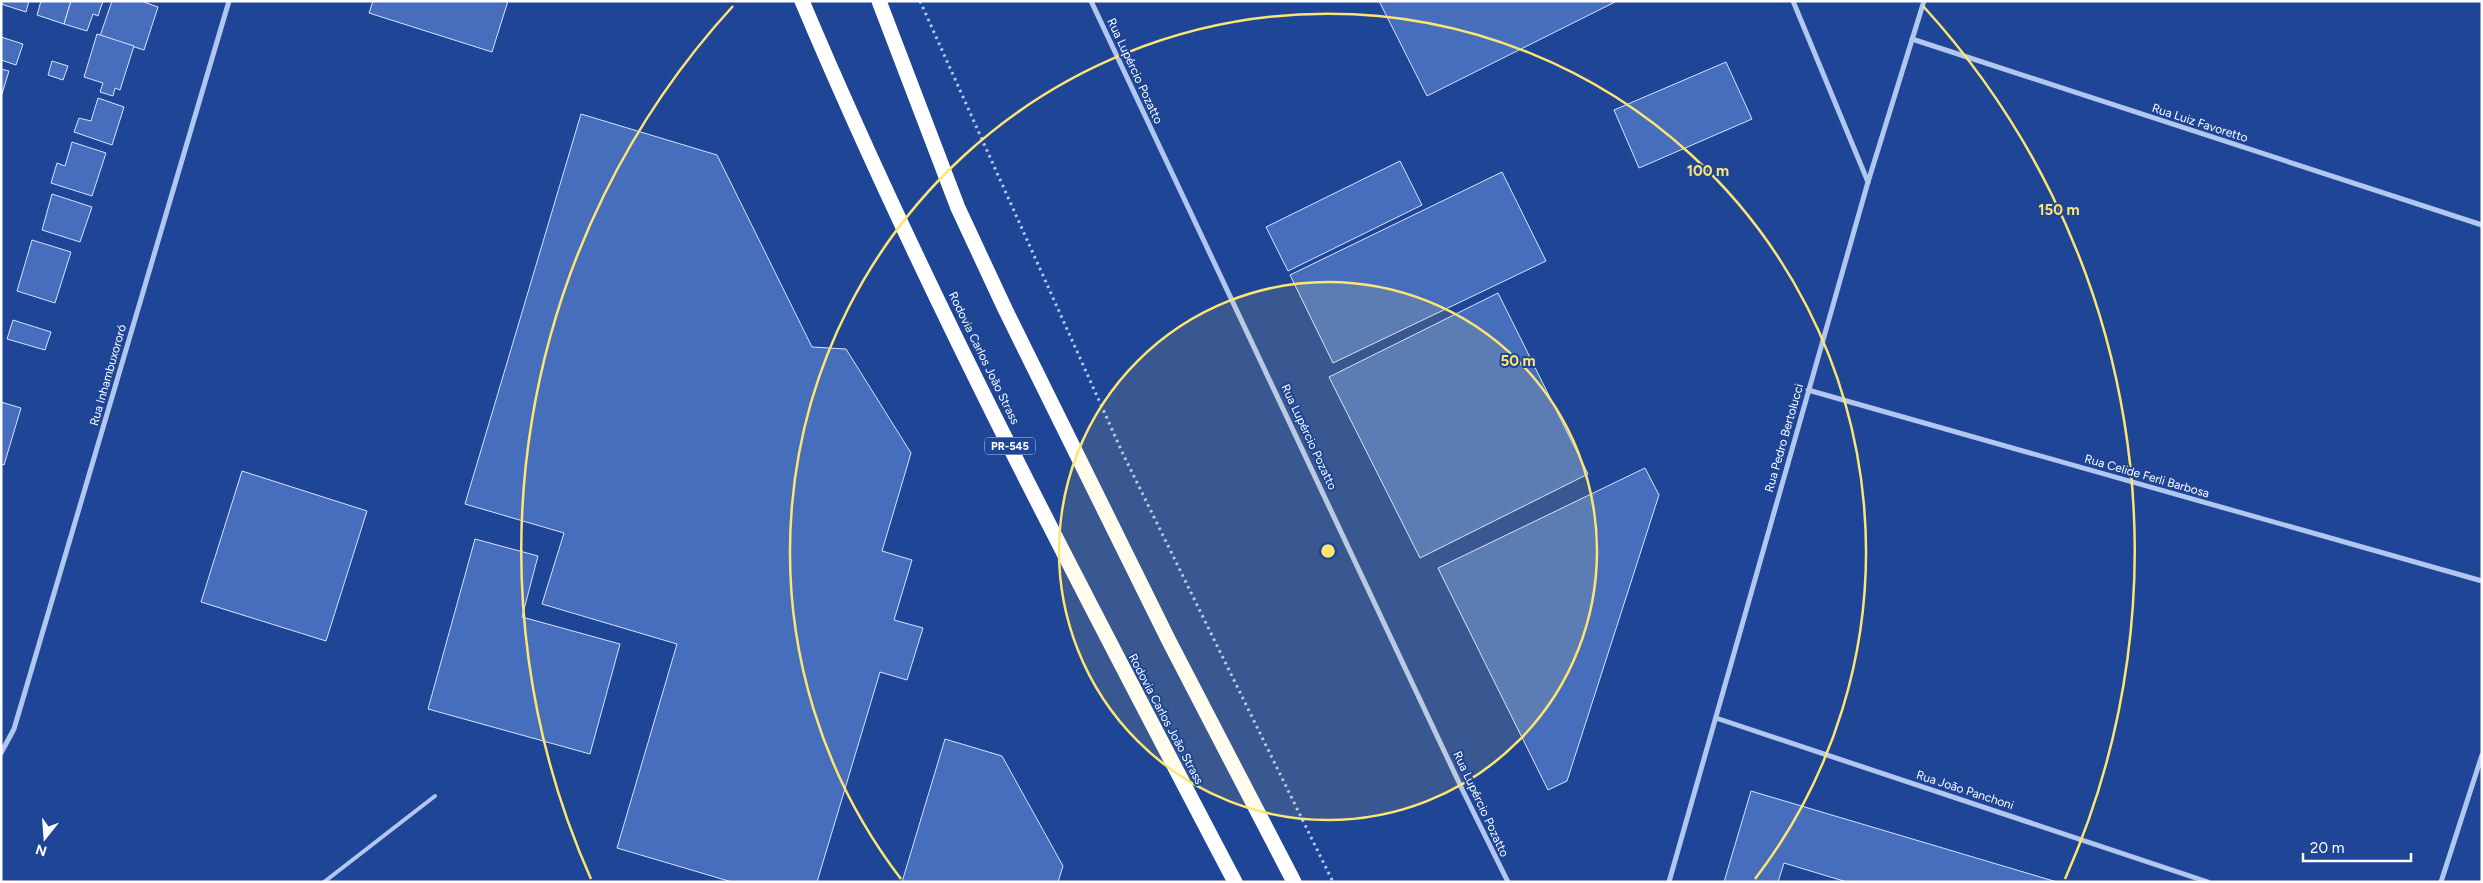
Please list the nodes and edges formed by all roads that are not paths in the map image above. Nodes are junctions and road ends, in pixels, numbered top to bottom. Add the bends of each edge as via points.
1 (229, 1) edge
2 (802, 1) edge
3 (880, 1) edge
4 (1091, 1) edge
5 (1793, 1) edge
6 (1924, 1) edge
7 (1912, 39) junction
8 (1868, 182) junction
9 (2482, 226) edge
10 (1808, 390) junction
11 (2482, 581) edge
12 (1716, 718) junction
13 (1, 753) edge
14 (2482, 755) edge
15 (435, 796) dead end
16 (324, 882) edge
17 (1234, 882) edge
18 (1294, 882) edge
19 (1508, 882) edge
20 (1669, 882) edge
21 (2208, 882) edge
22 (2441, 882) edge

1 - 13 street, Rua Inhambuxororó via 14,729
2 - 17 highway, Rodovia Carlos João Strass / PR-545 via 851,116 1000,426
3 - 18 highway via 958,208 1006,311 1169,641
4 - 19 street, Rua Lupércio Pozatto
5 - 8 street
6 - 7 street, Rua Pedro Bertolucci
7 - 8 street, Rua Pedro Bertolucci
7 - 9 street, Rua Luiz Favoretto
8 - 10 street, Rua Pedro Bertolucci
10 - 11 street, Rua Celide Ferli Barbosa
10 - 12 street, Rua Pedro Bertolucci
12 - 20 street, Rua Pedro Bertolucci
12 - 21 street, Rua João Panchoni
14 - 22 street
15 - 16 lane

